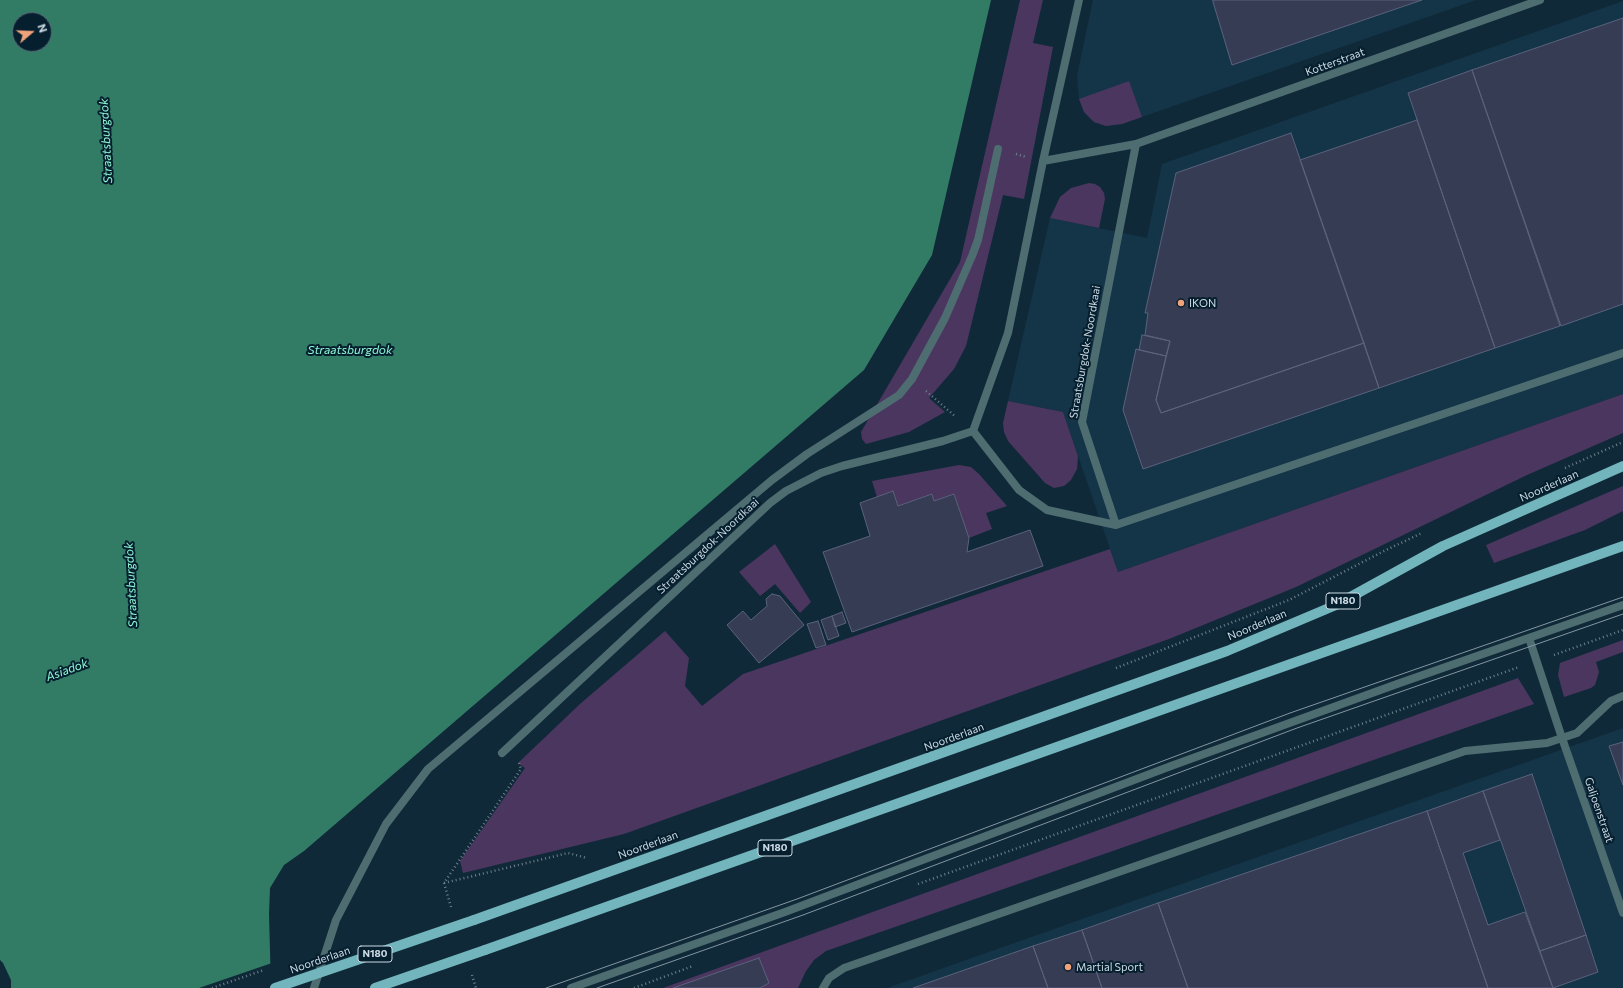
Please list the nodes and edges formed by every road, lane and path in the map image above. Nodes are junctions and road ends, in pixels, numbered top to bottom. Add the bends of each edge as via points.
1 (1079, 0) edge
2 (1540, 0) edge
3 (1136, 144) junction
4 (998, 149) joint
5 (1043, 161) junction
6 (1623, 353) edge
7 (912, 379) junction
8 (973, 432) junction
9 (1623, 442) edge
10 (1623, 466) edge
11 (1563, 469) dead end
12 (1116, 525) junction
13 (1428, 530) dead end
14 (1623, 546) edge
15 (1623, 606) edge
16 (1623, 630) edge
17 (1529, 638) junction
18 (1537, 661) junction
19 (1112, 669) dead end
20 (1623, 696) edge
21 (1562, 738) junction
22 (513, 743) junction
23 (502, 753) dead end
24 (580, 860) dead end
25 (444, 883) junction
26 (911, 886) dead end
27 (453, 913) dead end
28 (1623, 913) edge
29 (698, 964) dead end
30 (471, 973) dead end
31 (275, 988) edge
32 (314, 988) edge
33 (375, 988) edge
34 (476, 988) edge
35 (571, 988) edge
36 (634, 988) edge
37 (823, 988) edge

1 - 5 street
2 - 3 street, Kotterstraat
3 - 5 street
3 - 12 street, Straatsburgdok-Noordkaai via 1082,422
4 - 5 path
4 - 7 street via 978,240 945,318
5 - 8 street via 1008,333
6 - 12 street
7 - 8 path
7 - 32 street via 899,394 772,480 428,769 386,824 336,920
8 - 12 street via 1019,490 1047,510
8 - 22 street, Straatsburgdok-Noordkaai via 828,470 786,491 770,503
9 - 11 path
10 - 31 main road, Noorderlaan / N180, bridge via 1443,546 1336,605 1227,651 474,920
13 - 19 path via 1289,600
14 - 33 main road, N180, bridge
15 - 17 street
16 - 18 path
17 - 18 street, Galjoenstraat
17 - 35 street via 1178,763 785,912
18 - 21 street, Galjoenstraat
18 - 26 path
20 - 21 street via 1611,701 1577,733
21 - 28 street, Galjoenstraat
21 - 37 street via 1547,743 1465,751 844,968 829,978
22 - 23 street, Straatsburgdok-Noordkaai
22 - 25 path via 521,769
24 - 25 path via 587,858 568,853
25 - 27 path
29 - 36 path
30 - 34 path

